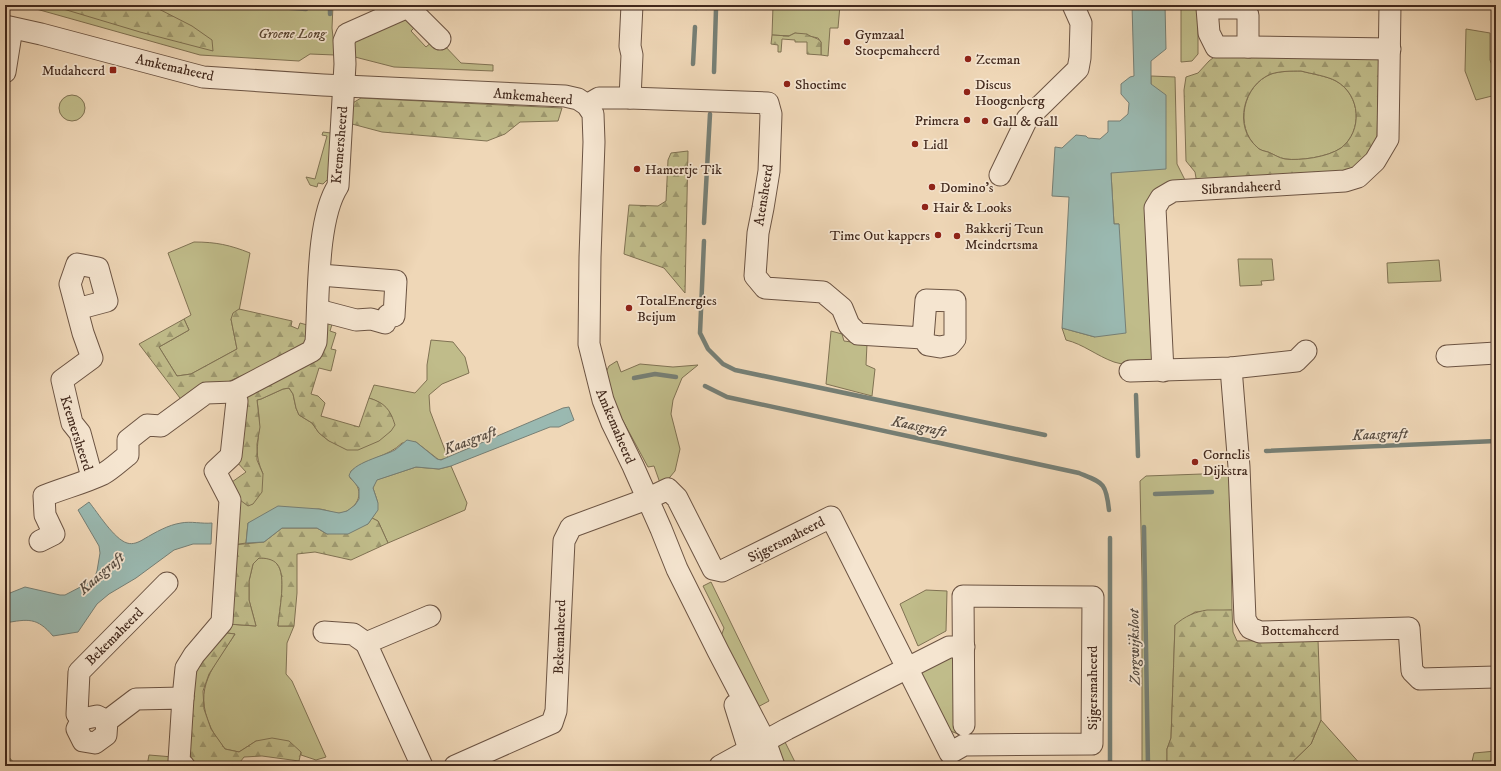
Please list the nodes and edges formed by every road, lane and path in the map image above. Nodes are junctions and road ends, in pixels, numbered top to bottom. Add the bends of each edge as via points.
1 (632, 5) edge
2 (1073, 5) edge
3 (1390, 5) edge
4 (408, 6) edge
5 (1207, 7) edge
6 (9, 27) edge
7 (440, 39) dead end
8 (1248, 47) junction
9 (1390, 49) junction
10 (5, 72) edge
11 (343, 86) junction
12 (630, 98) junction
13 (587, 105) junction
14 (1000, 175) dead end
15 (320, 275) junction
16 (77, 309) dead end
17 (318, 310) junction
18 (923, 338) dead end
19 (1306, 351) dead end
20 (1496, 353) edge
21 (1447, 356) dead end
22 (1231, 368) junction
23 (1130, 371) dead end
24 (1163, 371) junction
25 (234, 392) junction
26 (92, 477) junction
27 (647, 499) junction
28 (40, 541) dead end
29 (167, 583) dead end
30 (430, 616) dead end
31 (324, 632) dead end
32 (366, 643) junction
33 (964, 647) junction
34 (908, 668) junction
35 (1496, 677) edge
36 (183, 698) junction
37 (964, 725) dead end
38 (756, 752) edge
39 (184, 766) edge
40 (422, 766) edge
41 (455, 766) edge
42 (720, 766) edge
43 (774, 766) edge

1 - 12 street
2 - 14 street via 1081,24 1078,69 1027,119
3 - 9 street, Sibrandaheerd
4 - 7 street
4 - 11 street, Kremersheerd via 347,34 344,41
5 - 8 street via 1209,34 1216,47
5 - 8 street via 1242,8 1248,15
6 - 10 street
6 - 11 street, Amkemaheerd via 203,77
8 - 9 street
9 - 24 street, Sibrandaheerd via 1388,139 1375,161 1358,177 1345,181 1174,191 1161,198 1155,208
11 - 13 street, Amkemaheerd via 565,96
11 - 15 street, Kremersheerd via 338,186 332,194 324,224
12 - 13 street, Atensheerd via 599,98
12 - 18 street, Atensheerd via 768,103 771,114 768,171 754,276 765,288 823,292 842,308 849,325 858,334
13 - 27 street, Amkemaheerd via 593,114 594,142 589,344 603,400
15 - 17 street, Kremersheerd
15 - 17 street via 396,281 394,316 388,315 385,323 371,319 356,320
16 - 26 street, Kremersheerd via 82,333 92,358 62,380 72,423 80,433
17 - 25 street, Kremersheerd via 316,342 312,352
19 - 22 street via 1296,361
20 - 21 street
22 - 24 street
22 - 35 street, Bottemaheerd via 1239,467 1245,619 1250,628 1260,632 1409,628 1412,671 1420,679
23 - 24 street
25 - 26 street, Kremersheerd via 206,393 161,426 148,425 128,440 128,456 103,474
25 - 36 street via 237,401 231,456 215,472 230,500 222,622 186,668
26 - 28 street, Kremersheerd via 81,484 44,496 45,515 54,534
27 - 34 street, Sijgersmaheerd via 668,489 676,498 713,569 722,571 831,517
27 - 38 street, Amkemaheerd via 677,569 718,651
27 - 41 street, Bekemaheerd via 571,527 564,540 556,711 552,723
29 - 36 street, Bekemaheerd via 79,672 76,707 77,714 82,719 97,716 107,720 136,699
30 - 32 street
31 - 32 street via 353,634
32 - 40 street
33 - 34 street via 949,647
33 - 34 street, Sijgersmaheerd via 963,596 1092,597 1092,744 964,745 950,753
33 - 37 street, Sijgersmaheerd
34 - 38 street
36 - 39 street via 179,761
38 - 42 street
38 - 43 street, Amkemaheerd

